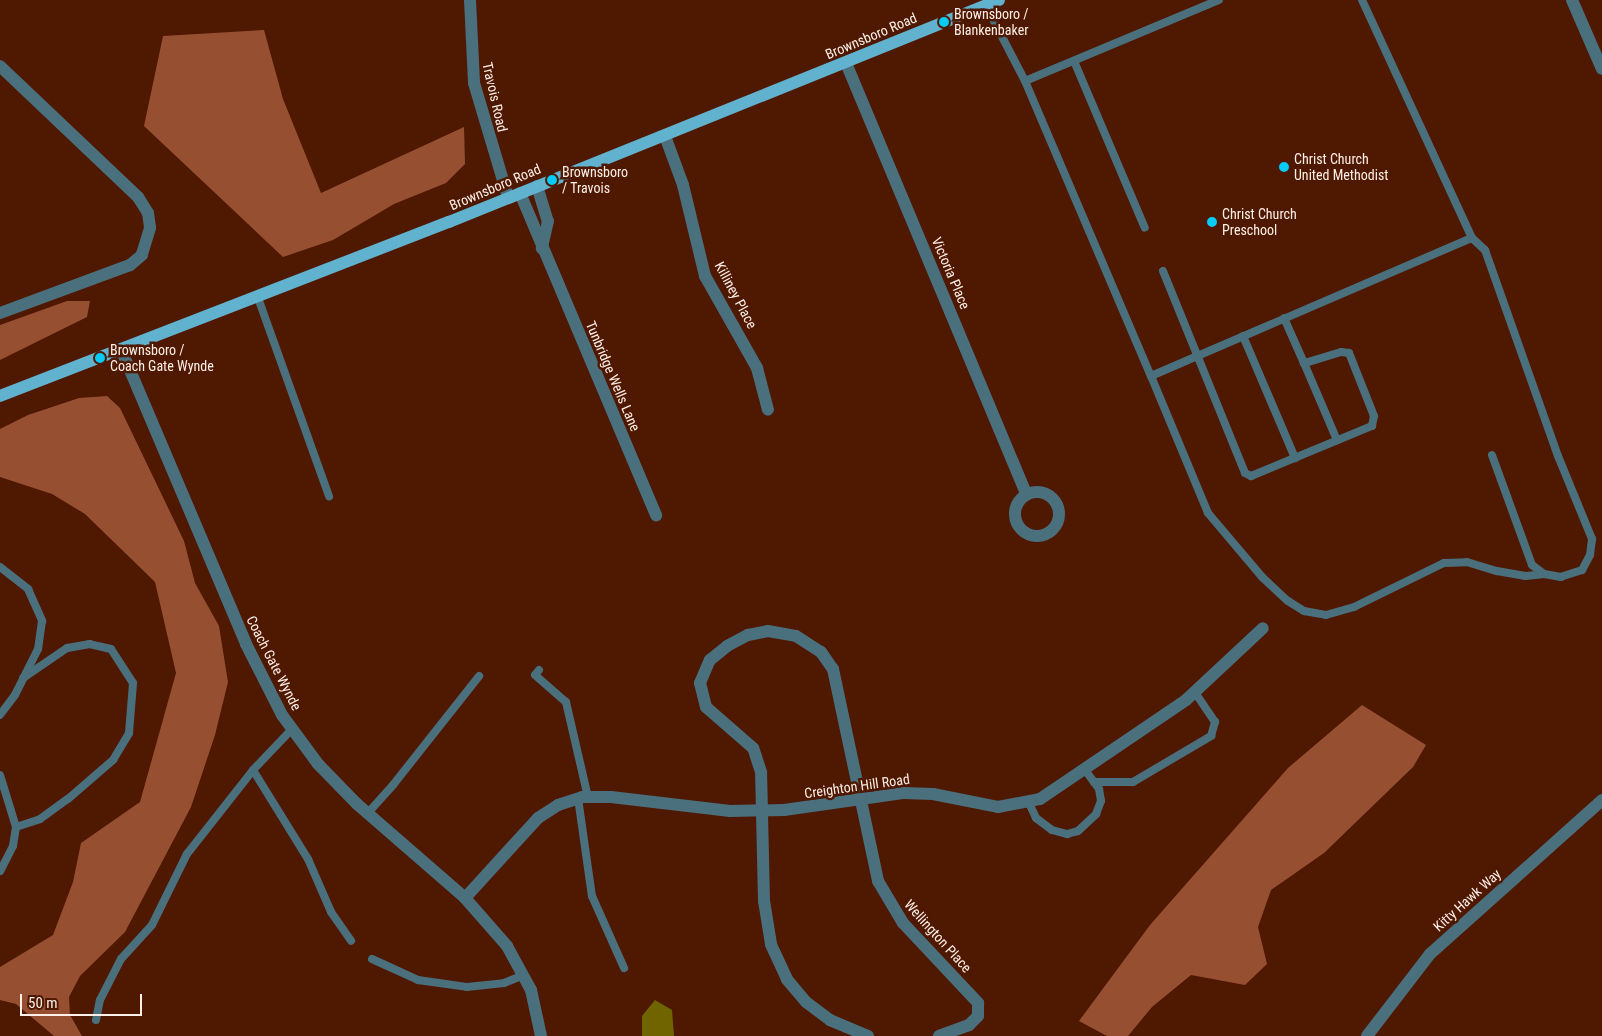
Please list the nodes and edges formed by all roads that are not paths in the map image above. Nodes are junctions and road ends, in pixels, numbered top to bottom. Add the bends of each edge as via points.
1 (470, 0) edge
2 (999, 0) edge
3 (1219, 0) edge
4 (1362, 0) edge
5 (1572, 0) edge
6 (986, 6) junction
7 (1074, 60) junction
8 (846, 63) junction
9 (0, 66) edge
10 (1602, 69) edge
11 (1025, 82) junction
12 (665, 136) junction
13 (537, 186) junction
14 (520, 193) junction
15 (508, 197) junction
16 (1145, 228) dead end
17 (1472, 238) junction
18 (542, 248) junction
19 (1163, 271) dead end
20 (257, 295) junction
21 (0, 313) edge
22 (1284, 318) junction
23 (1243, 336) junction
24 (121, 349) junction
25 (1198, 356) junction
26 (1304, 363) junction
27 (1151, 376) junction
28 (0, 396) edge
29 (768, 410) dead end
30 (1337, 440) junction
31 (1492, 455) dead end
32 (1295, 458) junction
33 (1027, 495) dead end
34 (329, 496) dead end
35 (656, 515) dead end
36 (0, 567) edge
37 (1544, 574) junction
38 (1263, 628) dead end
39 (539, 670) dead end
40 (478, 676) dead end
41 (23, 678) junction
42 (1195, 692) junction
43 (0, 715) edge
44 (292, 729) junction
45 (253, 770) junction
46 (1085, 770) junction
47 (0, 775) edge
48 (1094, 782) junction
49 (583, 798) junction
50 (861, 800) junction
51 (1602, 800) edge
52 (1029, 803) junction
53 (762, 811) junction
54 (367, 814) junction
55 (16, 826) junction
56 (0, 871) edge
57 (465, 898) junction
58 (351, 941) dead end
59 (372, 959) dead end
60 (624, 968) dead end
61 (524, 975) junction
62 (96, 1020) dead end
63 (541, 1036) edge
64 (868, 1036) edge
65 (939, 1036) edge
66 (1367, 1036) edge

1 - 15 street, Travois Road via 474,83
2 - 6 main road, Brownsboro Road
3 - 7 lane
4 - 17 lane
5 - 10 street
6 - 8 main road, Brownsboro Road
6 - 11 lane
7 - 11 lane
7 - 16 lane
8 - 12 main road, Brownsboro Road
8 - 33 street, Victoria Place
9 - 21 street via 138,197 148,213 150,228 142,255 130,265
11 - 27 lane
12 - 13 main road, Brownsboro Road
12 - 29 street, Killiney Place via 683,185 705,276 757,368
13 - 14 main road, Brownsboro Road
13 - 18 street via 548,221
14 - 15 main road, Brownsboro Road
14 - 18 street, Tunbridge Wells Lane
15 - 20 main road, Brownsboro Road
17 - 22 lane
17 - 37 lane via 1485,250 1558,456 1592,540 1590,555 1582,570 1561,577
18 - 35 street, Tunbridge Wells Lane
19 - 25 lane
20 - 24 main road, Brownsboro Road
20 - 34 lane
22 - 23 lane
22 - 26 lane
23 - 25 lane
23 - 32 lane
24 - 28 main road, Brownsboro Road
24 - 44 street, Coach Gate Wynde via 246,644
25 - 27 lane
25 - 32 lane via 1245,473 1251,476
26 - 30 lane
26 - 30 lane via 1341,352 1349,353 1374,416 1372,426
27 - 37 lane via 1208,513 1262,577 1304,611 1326,615 1354,607 1444,563 1467,562 1526,576
30 - 32 lane
31 - 37 lane via 1532,565
36 - 41 lane via 28,589 42,621 38,649
38 - 42 street, Creighton Hill Road
39 - 49 lane via 534,675 566,702
40 - 54 lane
41 - 43 lane
41 - 55 lane via 67,648 90,644 111,649 134,683 128,733 113,760 40,819
42 - 46 street, Creighton Hill Road
42 - 48 lane via 1215,722 1211,736 1133,782
44 - 45 lane
44 - 54 street, Coach Gate Wynde via 318,764
45 - 58 lane via 308,859 331,912
45 - 62 lane via 187,854 152,925 121,958 100,1000
46 - 48 lane
46 - 52 street, Creighton Hill Road
47 - 55 lane
48 - 52 lane via 1099,789 1099,808 1078,831 1067,834 1052,830 1036,818
49 - 53 street, Creighton Hill Road
49 - 57 street, Creighton Hill Road via 558,805 538,818
49 - 60 lane via 592,896
50 - 52 street, Creighton Hill Road via 918,793 986,806
50 - 53 street, Creighton Hill Road
50 - 53 street, Wellington Place via 833,669 821,652 805,640 787,633 768,631 727,646 710,660 700,683 706,707 714,717 748,742 756,754 761,772
50 - 65 street, Wellington Place via 871,858 885,895 903,923 970,993 980,1008 978,1016 969,1025
51 - 66 street, Kitty Hawk Way via 1430,954
53 - 64 street, Wellington Place via 764,901 776,957 788,979 812,1006 843,1027
54 - 57 street, Coach Gate Wynde
55 - 56 lane via 13,846
57 - 61 street, Coach Gate Wynde via 507,946
59 - 61 lane via 418,980 467,986 504,983
61 - 63 street, Coach Gate Wynde

